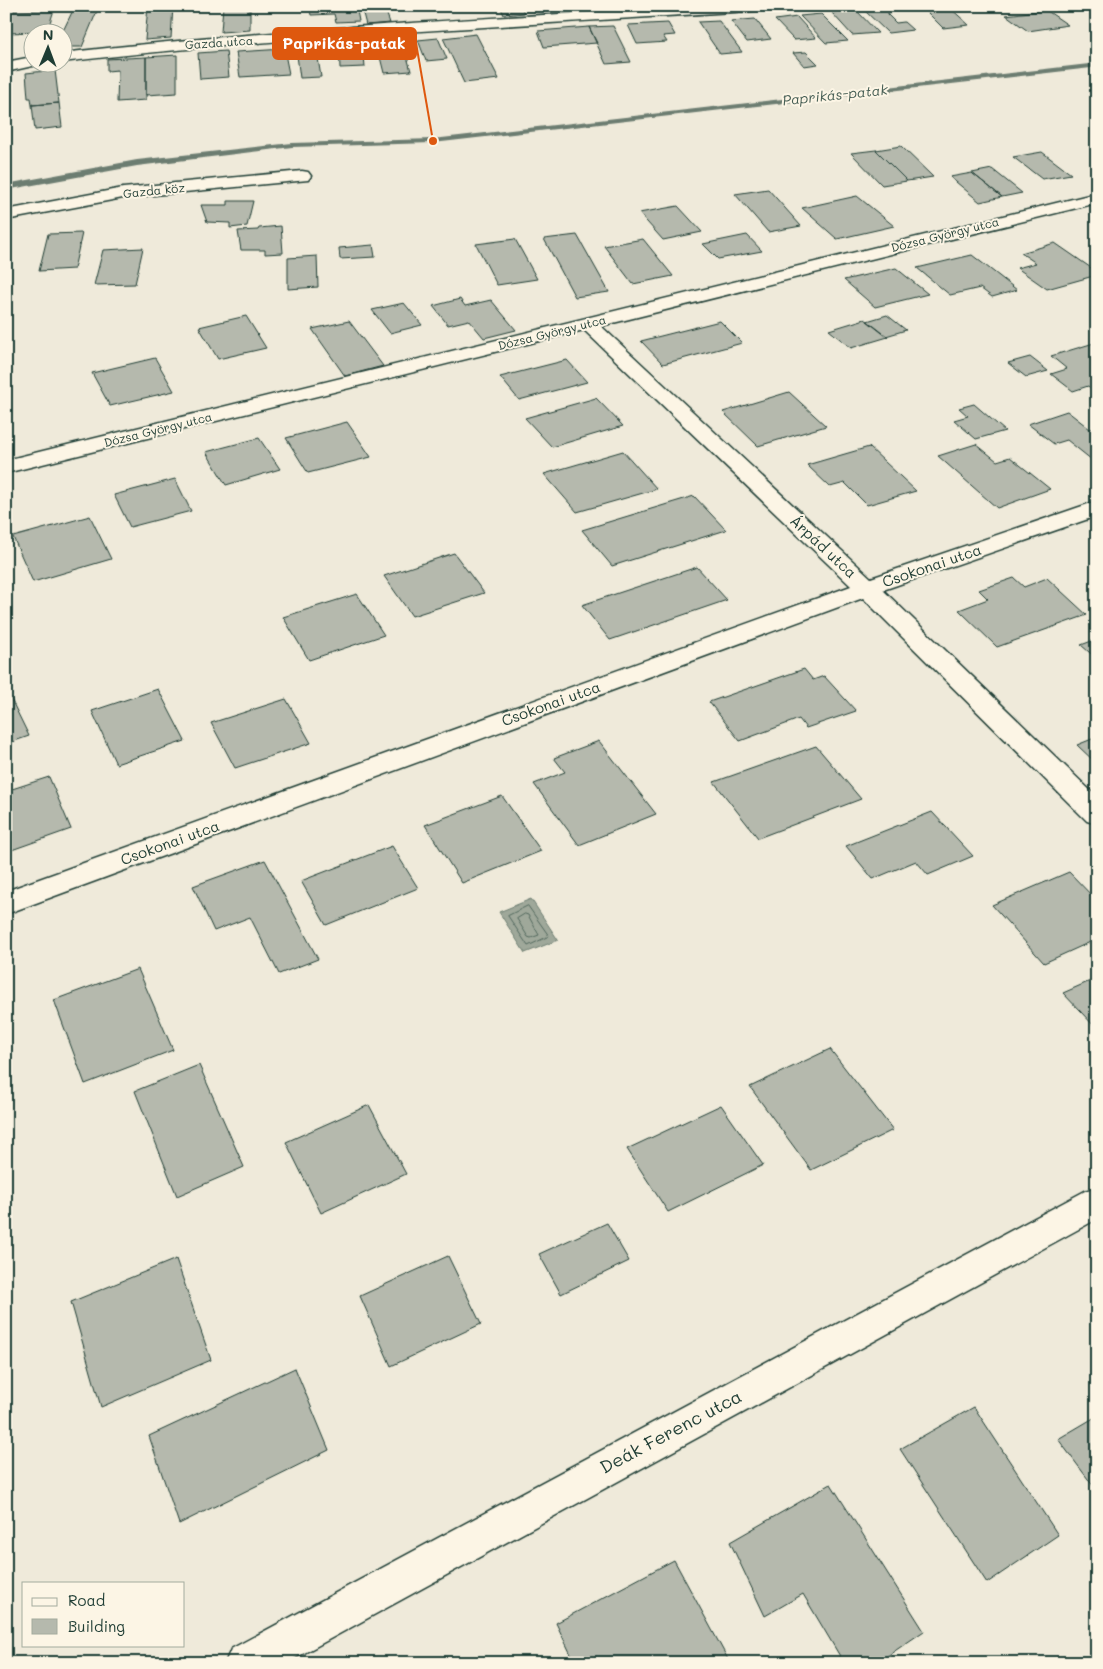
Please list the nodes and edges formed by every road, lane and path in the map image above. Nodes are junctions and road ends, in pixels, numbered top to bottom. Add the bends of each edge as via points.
1 (764, 6) edge
2 (72, 57) edge
3 (22, 64) edge
4 (6, 67) edge
5 (302, 176) dead end
6 (1097, 198) edge
7 (6, 214) edge
8 (588, 324) junction
9 (6, 467) edge
10 (1097, 508) edge
11 (867, 588) junction
12 (1097, 814) edge
13 (6, 903) edge
14 (1097, 1202) edge
15 (245, 1663) edge

1 - 2 street, Gazda utca via 415,28
3 - 4 street
5 - 7 street, Gazda köz via 123,194
6 - 8 street, Dózsa György utca
8 - 9 street, Dózsa György utca
8 - 11 street, Árpád utca
10 - 11 street, Csokonai utca
11 - 12 street, Árpád utca
11 - 13 street, Csokonai utca
14 - 15 street, Deák Ferenc utca

